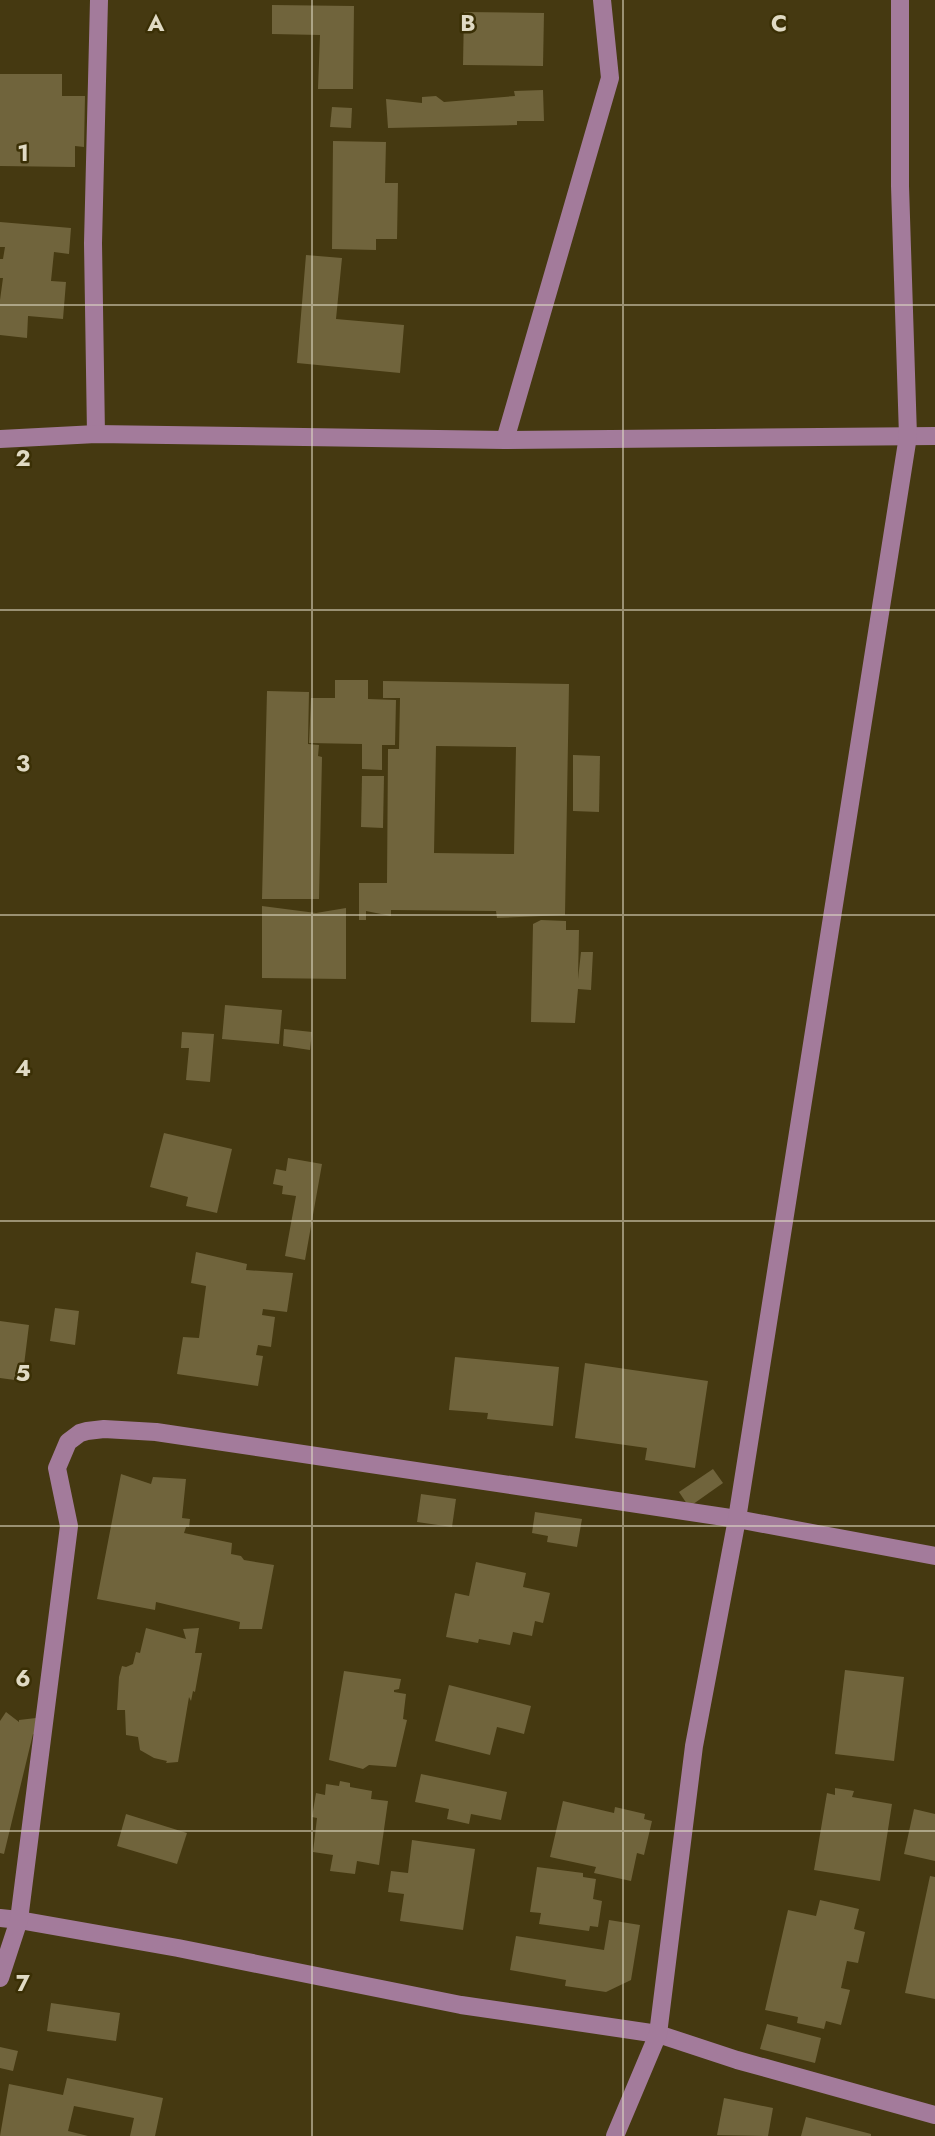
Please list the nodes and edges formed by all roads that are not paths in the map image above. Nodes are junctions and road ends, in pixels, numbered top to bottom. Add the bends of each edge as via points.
1 (99, 0) edge
2 (601, 0) edge
3 (900, 0) edge
4 (96, 434) junction
5 (908, 436) junction
6 (935, 436) edge
7 (0, 439) edge
8 (505, 440) junction
9 (737, 1519) junction
10 (935, 1556) edge
11 (0, 1918) edge
12 (19, 1920) junction
13 (0, 1978) edge
14 (658, 2034) junction
15 (935, 2115) edge
16 (615, 2136) edge

1 - 4 street via 93,243
2 - 8 street via 611,78
3 - 5 street
4 - 7 street
4 - 8 street
5 - 6 street
5 - 8 street
5 - 9 street
9 - 10 street
9 - 12 street via 156,1432 104,1429 79,1433 68,1442 57,1468 69,1526
9 - 14 street via 694,1746
11 - 12 street
12 - 13 street
12 - 14 street via 461,2005
14 - 15 street
14 - 16 street

